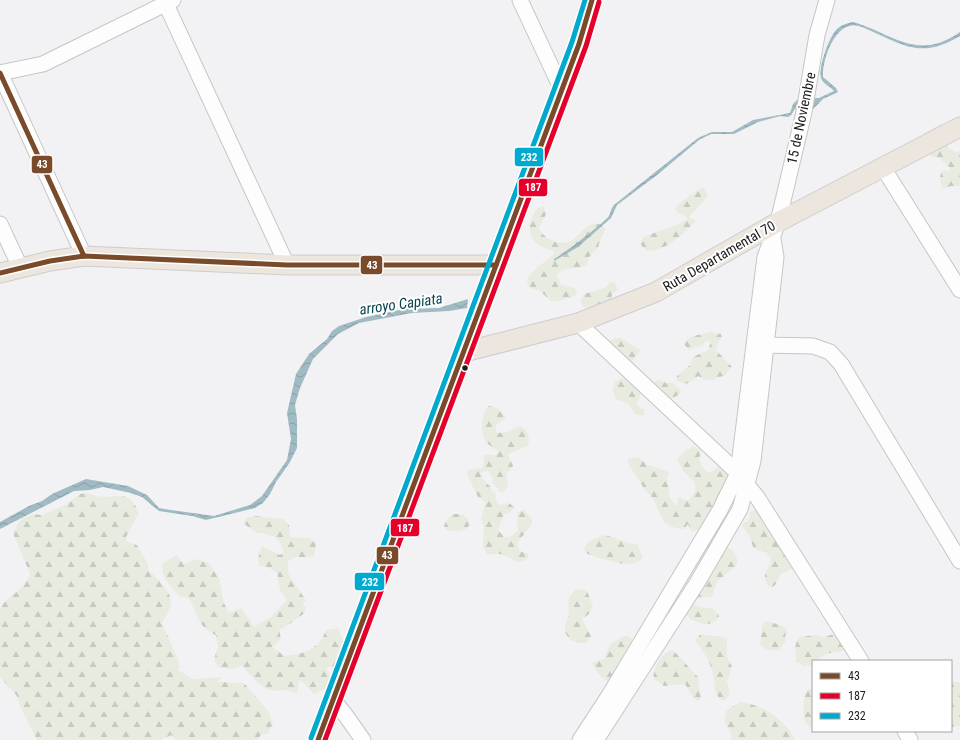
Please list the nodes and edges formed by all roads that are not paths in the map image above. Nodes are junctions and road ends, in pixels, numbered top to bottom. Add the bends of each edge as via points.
1 (520, 0) edge
2 (592, 0) edge
3 (602, 0) edge
4 (828, 0) edge
5 (168, 1) edge
6 (579, 44) junction
7 (0, 73) edge
8 (562, 90) junction
9 (960, 127) edge
10 (882, 166) junction
11 (0, 224) edge
12 (776, 229) junction
13 (84, 256) junction
14 (496, 265) junction
15 (287, 266) junction
16 (20, 267) junction
17 (0, 272) edge
18 (960, 290) edge
19 (578, 323) junction
20 (760, 346) junction
21 (464, 352) junction
22 (743, 479) junction
23 (960, 561) edge
24 (860, 660) edge
25 (333, 700) junction
26 (318, 740) edge
27 (363, 740) edge
28 (580, 740) edge
29 (596, 740) edge

1 - 8 street
2 - 6 main road
3 - 6 main road
4 - 12 street, 15 de Noviembre via 817,35 804,112
5 - 7 street via 43,64
5 - 15 street
6 - 8 main road
7 - 13 street
8 - 14 main road
9 - 10 main road, Ruta Departamental 70
10 - 12 main road, Ruta Departamental 70
10 - 18 street
11 - 16 street
12 - 19 main road, Ruta Departamental 70 via 656,292
12 - 20 street, 15 de Noviembre via 765,257
13 - 15 main road
13 - 16 main road
14 - 15 main road
14 - 21 main road
16 - 17 main road
19 - 21 main road, Ruta Departamental 70
19 - 22 street
20 - 22 street, 15 de Noviembre via 753,461
20 - 23 street via 813,346 830,352 841,364
21 - 25 main road
22 - 24 street
22 - 28 street via 700,544
22 - 29 street via 740,509 697,583
25 - 26 main road
25 - 27 street

